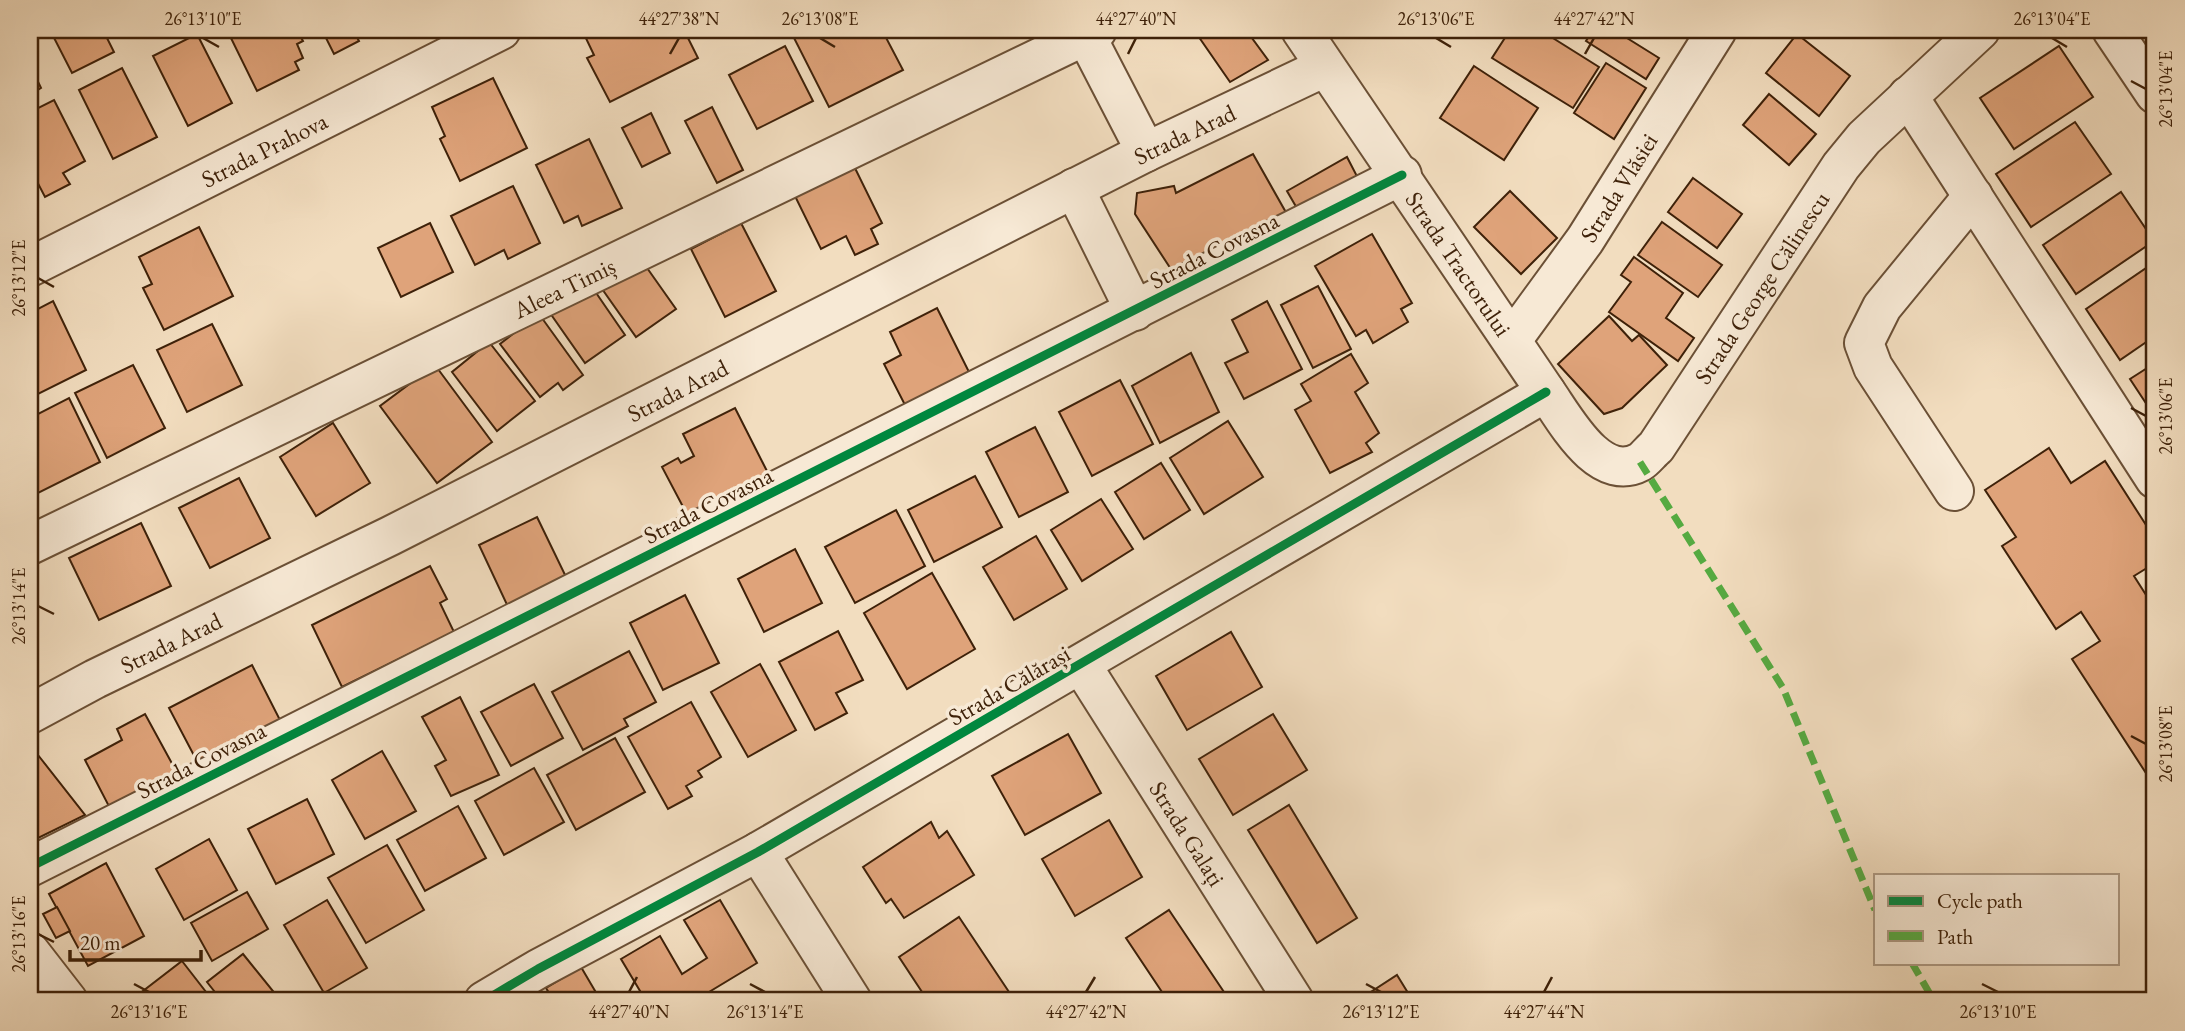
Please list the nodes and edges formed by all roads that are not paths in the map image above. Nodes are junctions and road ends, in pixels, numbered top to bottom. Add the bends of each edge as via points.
1 (501, 30) edge
2 (1717, 30) edge
3 (1980, 30) edge
4 (2112, 30) edge
5 (1091, 33) edge
6 (1316, 44) edge
7 (2155, 94) edge
8 (1908, 96) junction
9 (1146, 152) junction
10 (1402, 175) junction
11 (1074, 188) junction
12 (1973, 196) junction
13 (30, 267) edge
14 (1135, 311) junction
15 (1512, 340) junction
16 (1546, 392) junction
17 (2155, 479) edge
18 (1954, 491) dead end
19 (30, 545) edge
20 (1082, 666) junction
21 (30, 714) edge
22 (758, 852) junction
23 (30, 867) edge
24 (30, 952) edge
25 (68, 1001) edge
26 (484, 1001) edge
27 (852, 1001) edge
28 (1294, 1001) edge

1 - 13 street, Strada Prahova
2 - 15 street, Strada Vlăsiei via 1585,240
3 - 8 street, Strada George Călinescu
4 - 7 street
5 - 9 street
5 - 19 street, Aleea Timiș
6 - 9 street, Strada Arad
6 - 10 street, Strada Tractorului
8 - 12 street
8 - 16 street, Strada George Călinescu via 1841,166 1677,417 1640,462 1620,467 1600,459
9 - 11 street, Strada Arad
10 - 14 street, Strada Covasna
10 - 15 street, Strada Tractorului
11 - 14 street
11 - 21 street, Strada Arad
12 - 17 street
12 - 18 street via 1882,307 1864,343 1873,367
14 - 23 street, Strada Covasna
15 - 16 street, Strada Tractorului
16 - 20 street, Strada Călărași
20 - 22 street, Strada Călărași
20 - 28 street, Strada Galați
22 - 26 street, Strada Călărași
22 - 27 street
24 - 25 street

